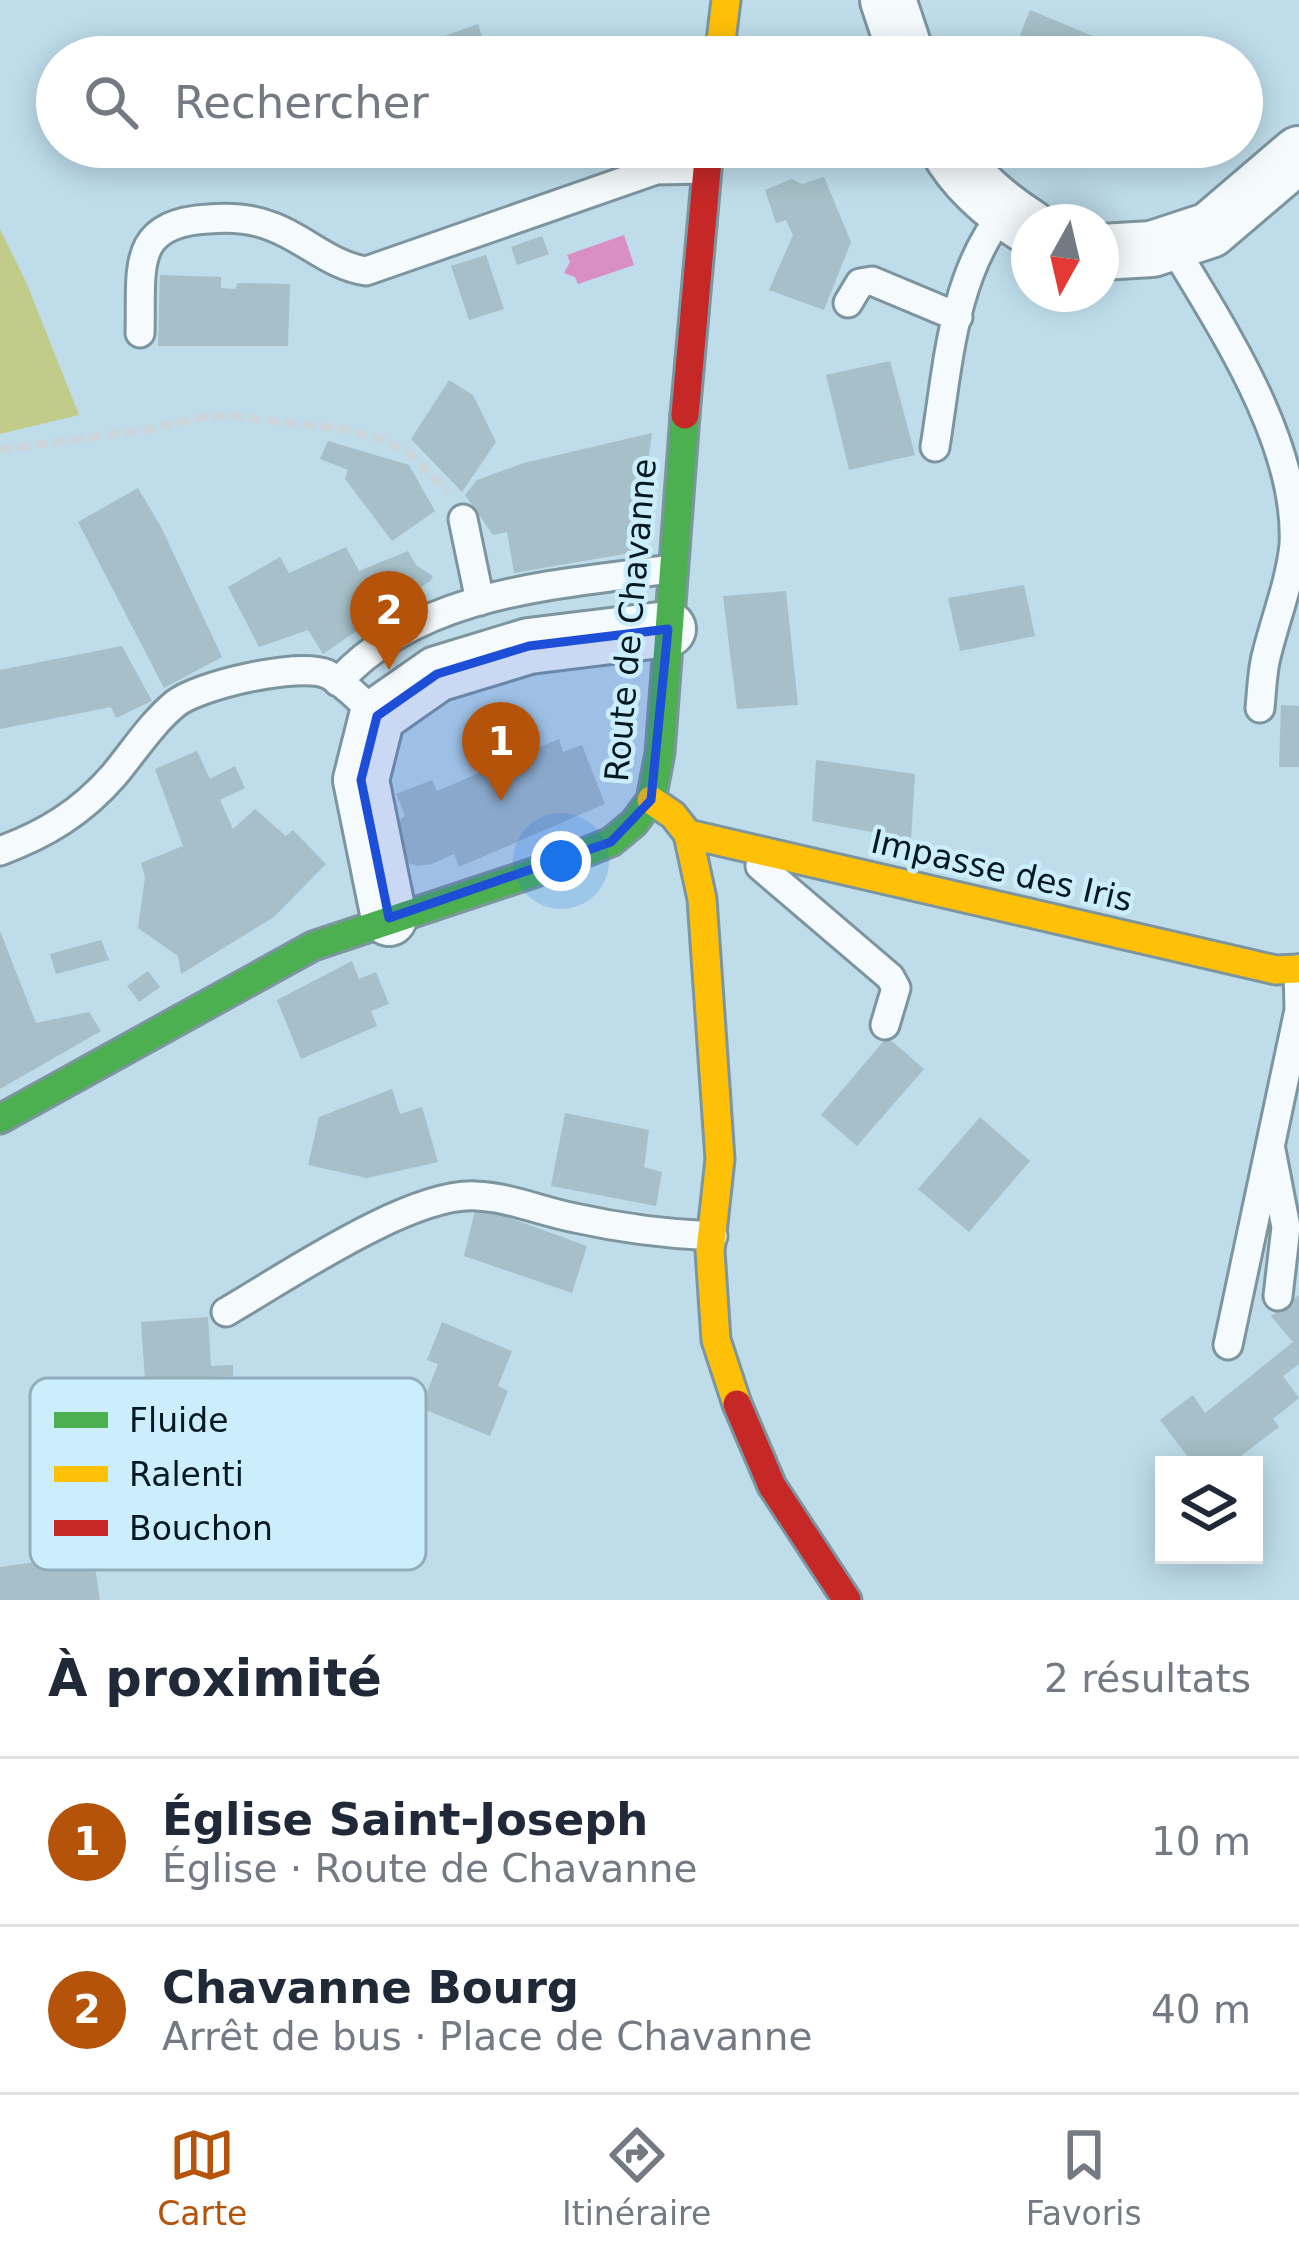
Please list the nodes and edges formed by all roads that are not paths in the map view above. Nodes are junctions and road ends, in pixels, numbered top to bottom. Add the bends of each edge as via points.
1 (725, 0) edge
2 (888, 0) edge
3 (721, 36) edge
4 (900, 36) edge
5 (1299, 154) edge
6 (665, 168) edge
7 (707, 168) edge
8 (959, 168) edge
9 (1011, 214) edge
10 (1011, 221) edge
11 (1171, 243) junction
12 (1119, 251) edge
13 (848, 303) dead end
14 (958, 316) junction
15 (140, 333) dead end
16 (934, 447) dead end
17 (464, 519) road end
18 (671, 569) junction
19 (480, 601) junction
20 (668, 629) junction
21 (357, 699) junction
22 (1260, 707) dead end
23 (651, 800) junction
24 (688, 834) junction
25 (756, 850) junction
26 (0, 851) edge
27 (388, 918) junction
28 (1298, 969) edge
29 (885, 1025) dead end
30 (0, 1119) edge
31 (1270, 1146) junction
32 (712, 1236) junction
33 (1278, 1296) dead end
34 (226, 1312) dead end
35 (1228, 1345) dead end
36 (847, 1600) edge

1 - 3 street
2 - 4 street
5 - 11 street via 1210,230
6 - 15 lane via 366,271 271,225 178,220 147,245
7 - 18 street, Route de Chavanne
8 - 9 street
10 - 14 lane via 991,228
11 - 12 street
11 - 22 lane via 1281,445 1295,506 1294,548
13 - 14 lane via 860,283 872,281
14 - 16 lane
17 - 19 lane
18 - 19 lane
18 - 20 street, Route de Chavanne
19 - 21 lane via 395,635 351,667
20 - 21 street via 529,646
20 - 23 street, Route de Chavanne
21 - 26 lane via 326,674 299,670 180,700 80,810
21 - 27 street via 362,780
23 - 24 street
23 - 27 street, Route de Chavanne via 611,842
24 - 25 street, Impasse des Iris
24 - 32 street via 702,899 720,1160
25 - 28 street, Impasse des Iris
25 - 29 lane via 770,877 890,977 896,988
27 - 30 street, Route de Chavanne via 313,946
28 - 31 lane via 1299,1010
31 - 33 lane via 1286,1226
31 - 35 lane
32 - 34 lane via 460,1196 388,1222
32 - 36 street via 716,1340 740,1410 772,1486

